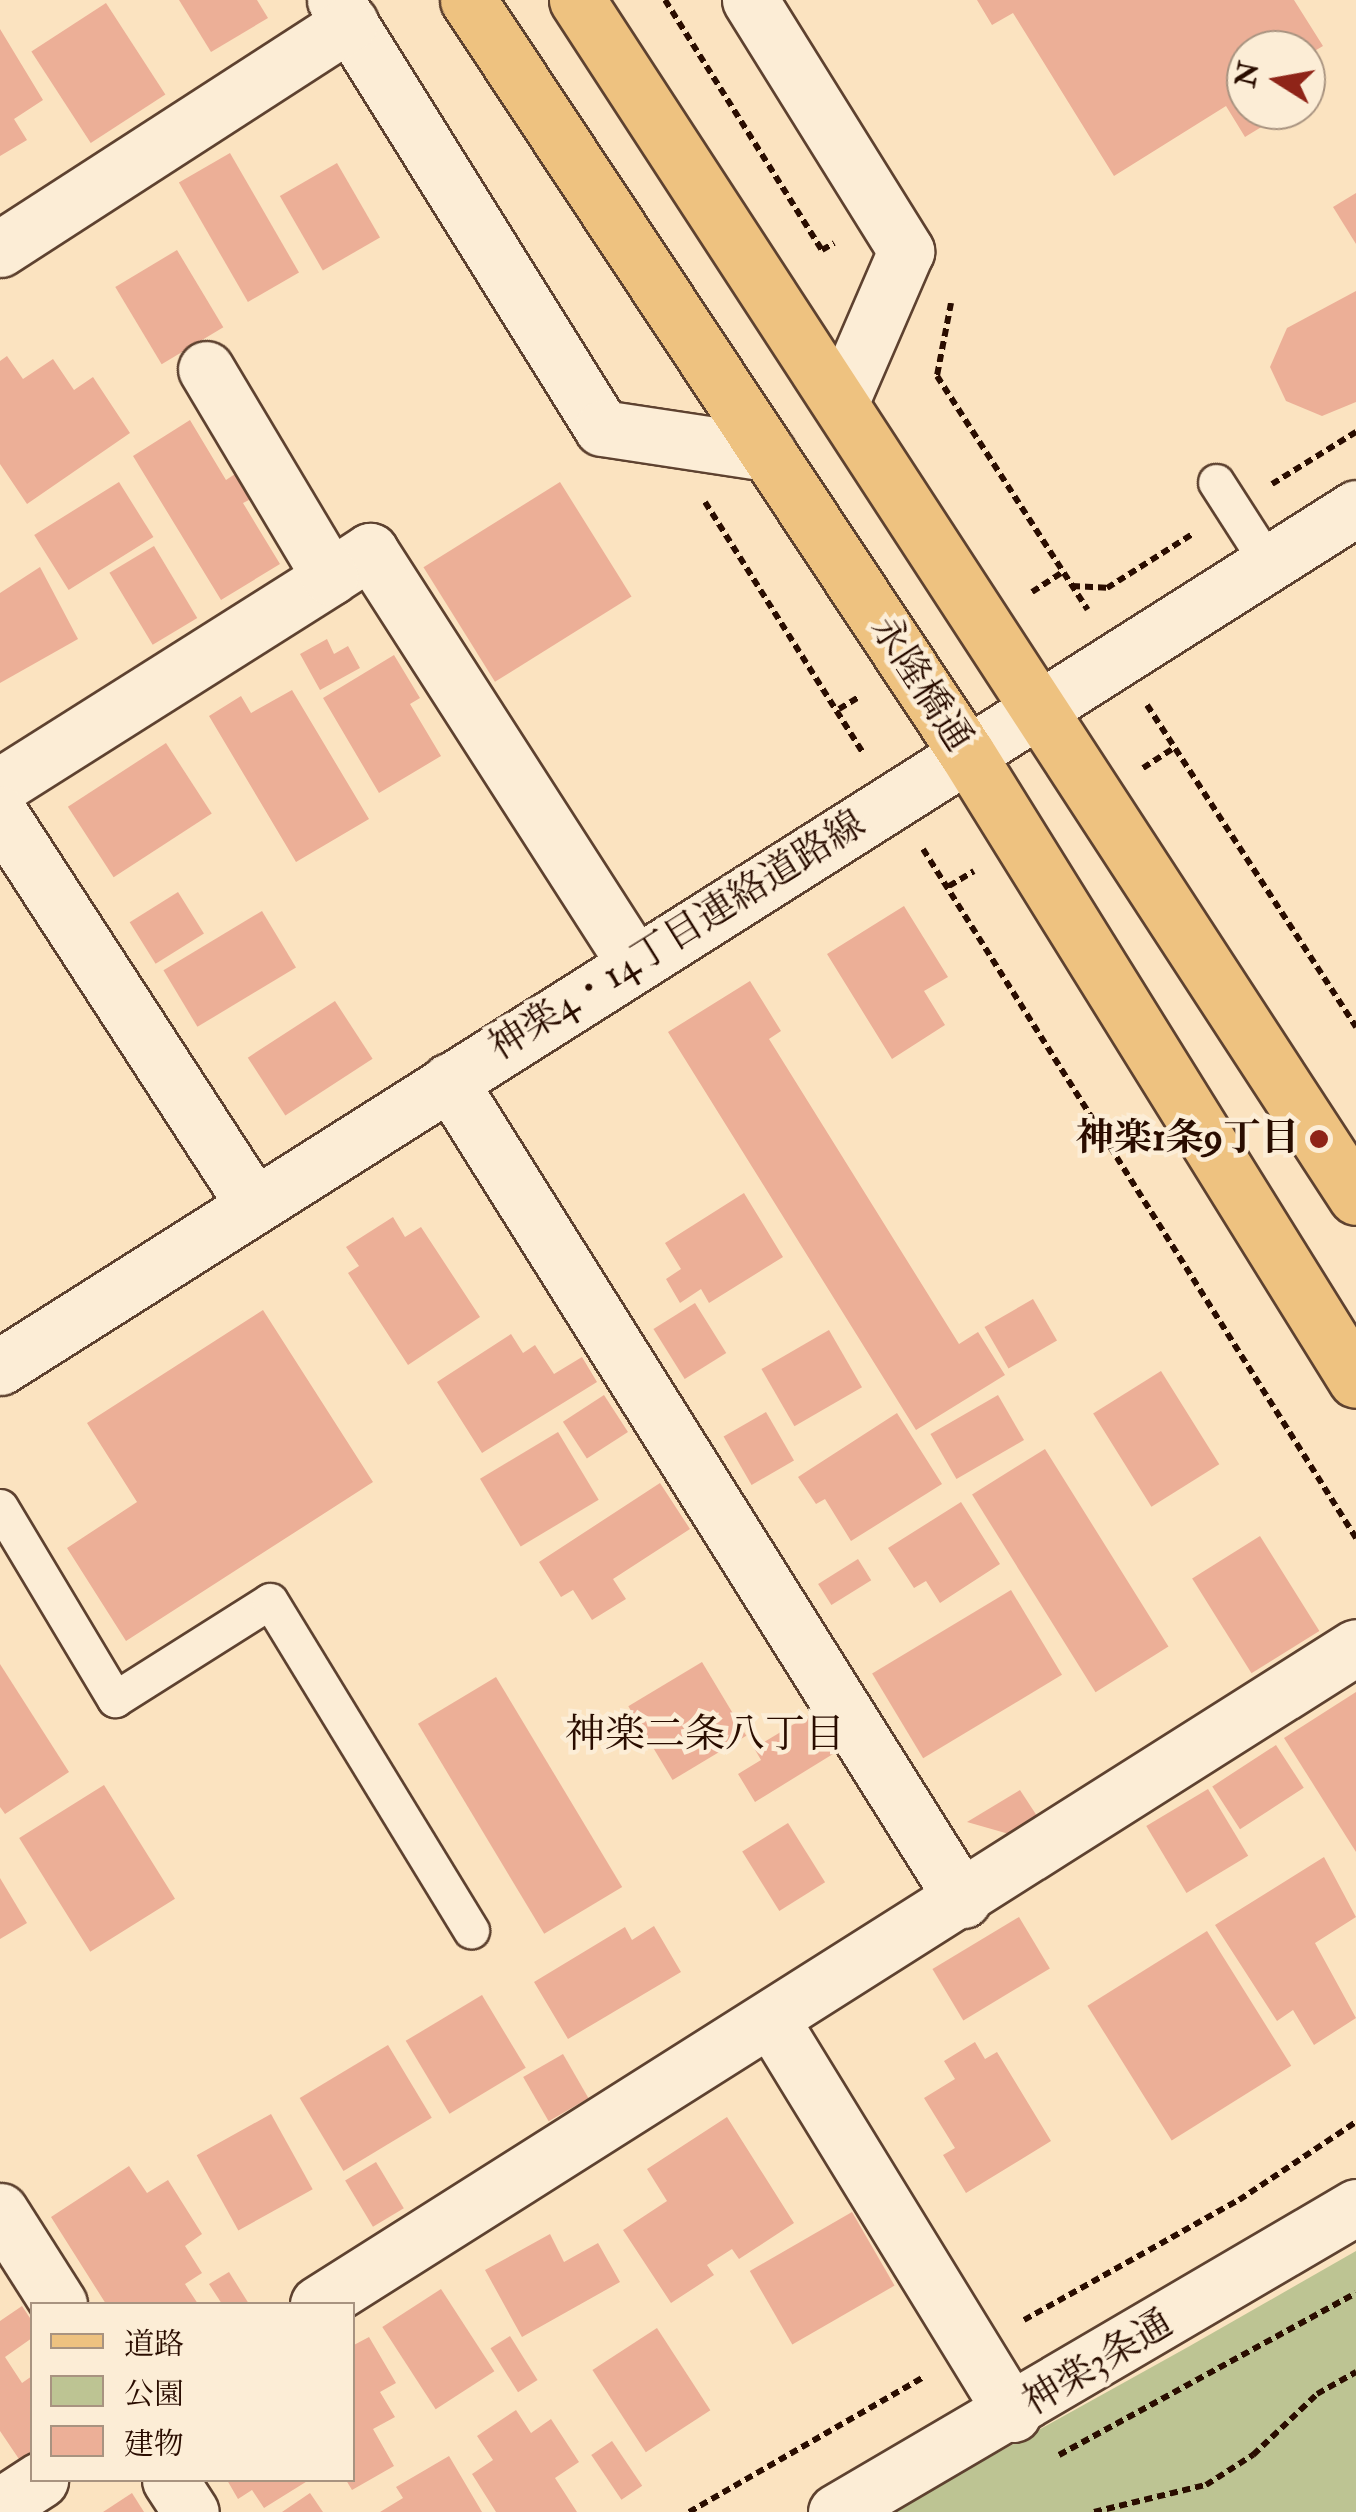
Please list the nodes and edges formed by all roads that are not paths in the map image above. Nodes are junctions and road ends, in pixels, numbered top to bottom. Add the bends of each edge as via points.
1 (468, 0) edge
2 (577, 0) edge
3 (750, 0) edge
4 (342, 12) edge
5 (0, 250) edge
6 (206, 369) dead end
7 (841, 401) junction
8 (768, 453) junction
9 (1216, 482) dead end
10 (1356, 508) edge
11 (1268, 563) junction
12 (330, 577) junction
13 (1042, 706) junction
14 (966, 752) junction
15 (0, 786) edge
16 (0, 814) edge
17 (635, 964) junction
18 (450, 1081) junction
19 (1356, 1198) edge
20 (254, 1206) junction
21 (0, 1367) edge
22 (1356, 1380) edge
23 (0, 1506) edge
24 (1356, 1647) edge
25 (964, 1900) junction
26 (471, 1930) dead end
27 (772, 2021) junction
28 (1356, 2207) edge
29 (0, 2211) edge
30 (58, 2302) edge
31 (321, 2302) edge
32 (1013, 2414) junction
33 (37, 2482) edge
34 (171, 2482) edge
35 (0, 2506) edge
36 (191, 2512) edge
37 (836, 2512) edge

1 - 8 main road, 永隆橋通
2 - 7 main road
3 - 7 street via 906,251
4 - 5 street
4 - 8 street via 602,428
6 - 12 street
7 - 13 main road
8 - 14 main road, 永隆橋通
9 - 11 lane
10 - 11 street, 神楽4・14丁目連絡道路線
11 - 13 street, 神楽4・14丁目連絡道路線
12 - 15 street
12 - 17 street via 370,551
13 - 14 street, 神楽4・14丁目連絡道路線
13 - 19 main road
14 - 17 street, 神楽4・14丁目連絡道路線
14 - 22 main road, 永隆橋通
16 - 20 street
17 - 18 street, 神楽4・14丁目連絡道路線
18 - 20 street, 神楽4・14丁目連絡道路線
18 - 25 street
20 - 21 street, 神楽4・14丁目連絡道路線
23 - 26 lane via 115,1698 270,1600
24 - 25 street
25 - 27 street
27 - 31 street
27 - 32 street
28 - 32 street, 神楽3条通
29 - 30 street
32 - 37 street, 神楽3条通
33 - 35 street
34 - 36 street

